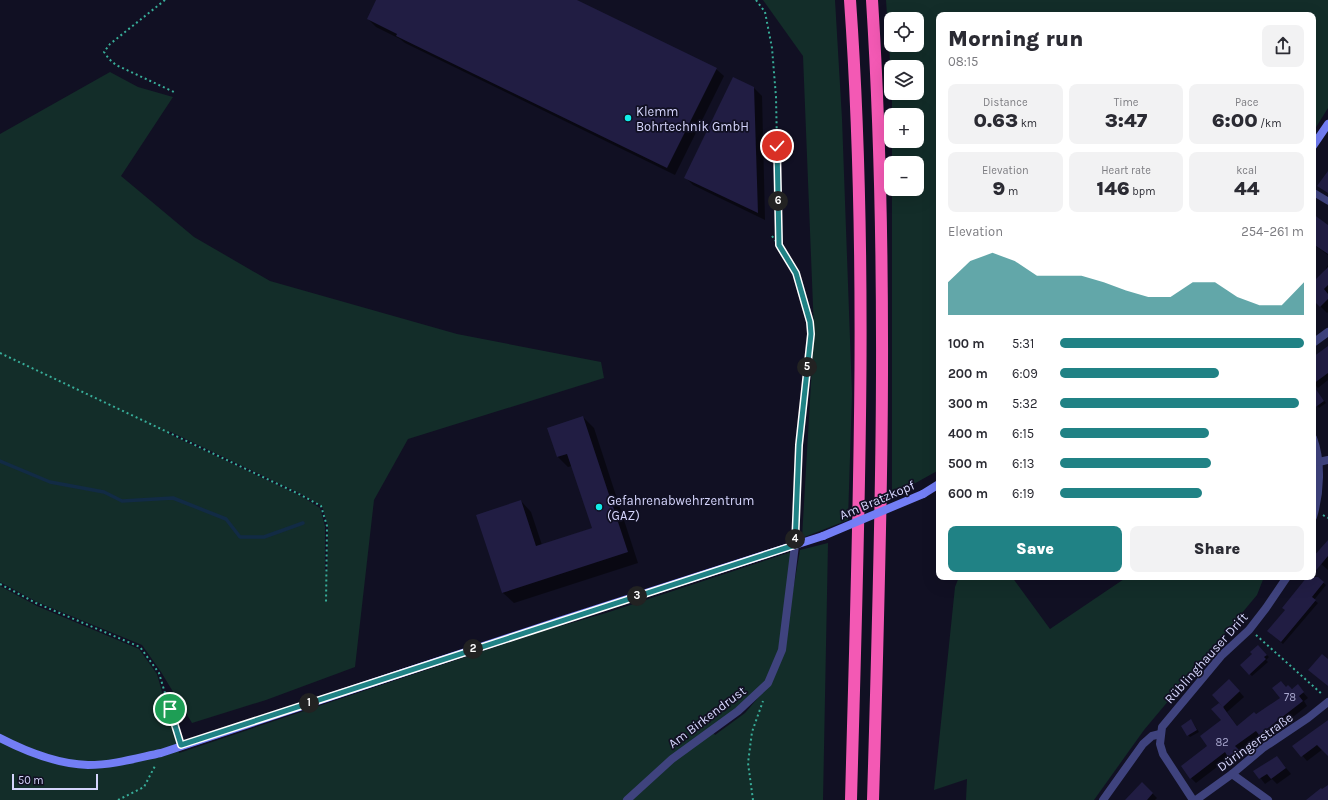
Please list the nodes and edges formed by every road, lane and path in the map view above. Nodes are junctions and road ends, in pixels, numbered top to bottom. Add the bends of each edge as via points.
1 (165, 0) edge
2 (756, 0) edge
3 (850, 0) edge
4 (872, 0) edge
5 (174, 92) dead end
6 (1328, 124) edge
7 (1316, 142) edge
8 (1316, 194) edge
9 (1328, 201) edge
10 (772, 236) dead end
11 (779, 245) junction
12 (1328, 332) edge
13 (1316, 341) edge
14 (0, 353) edge
15 (1316, 450) edge
16 (1328, 460) edge
17 (1319, 462) junction
18 (936, 486) edge
19 (1316, 498) edge
20 (795, 545) junction
21 (1285, 580) edge
22 (0, 584) edge
23 (326, 604) dead end
24 (1263, 641) dead end
25 (768, 683) junction
26 (1320, 693) dead end
27 (1328, 702) edge
28 (1160, 734) junction
29 (0, 738) edge
30 (181, 745) junction
31 (161, 753) junction
32 (1232, 774) junction
33 (118, 800) edge
34 (627, 800) edge
35 (753, 800) edge
36 (851, 800) edge
37 (873, 800) edge
38 (1103, 800) edge
39 (1194, 800) edge
40 (1268, 800) edge

1 - 5 path via 110,44 104,52 116,65
2 - 11 path via 765,12 772,48 776,96
3 - 36 highway via 860,217 860,383
4 - 37 highway via 882,211 883,382
6 - 7 street
8 - 9 lane
10 - 11 path
11 - 20 path via 796,273 811,334 799,445
12 - 13 street
14 - 23 path via 321,506 326,526
15 - 17 street
16 - 17 street
17 - 19 street
18 - 20 street, Am Bratzkopf, bridge via 923,494 823,536
20 - 25 street, Am Birkendrust via 782,650
20 - 30 street, Am Bratzkopf
21 - 28 street, Rüblinghauser Drift via 1249,630 1222,655 1168,719
22 - 30 path via 36,603 140,647 159,672
24 - 26 path
25 - 34 street, Am Birkendrust via 738,711 672,759
25 - 35 path via 752,732 748,763
27 - 32 street, Düringerstraße via 1263,748
28 - 38 street via 1152,736 1143,744
28 - 39 street via 1163,754
29 - 31 street, Am Bratzkopf via 46,757 82,764 121,762
30 - 31 street, Am Bratzkopf
31 - 33 path via 144,787
32 - 39 street, Düringerstraße
32 - 40 street

